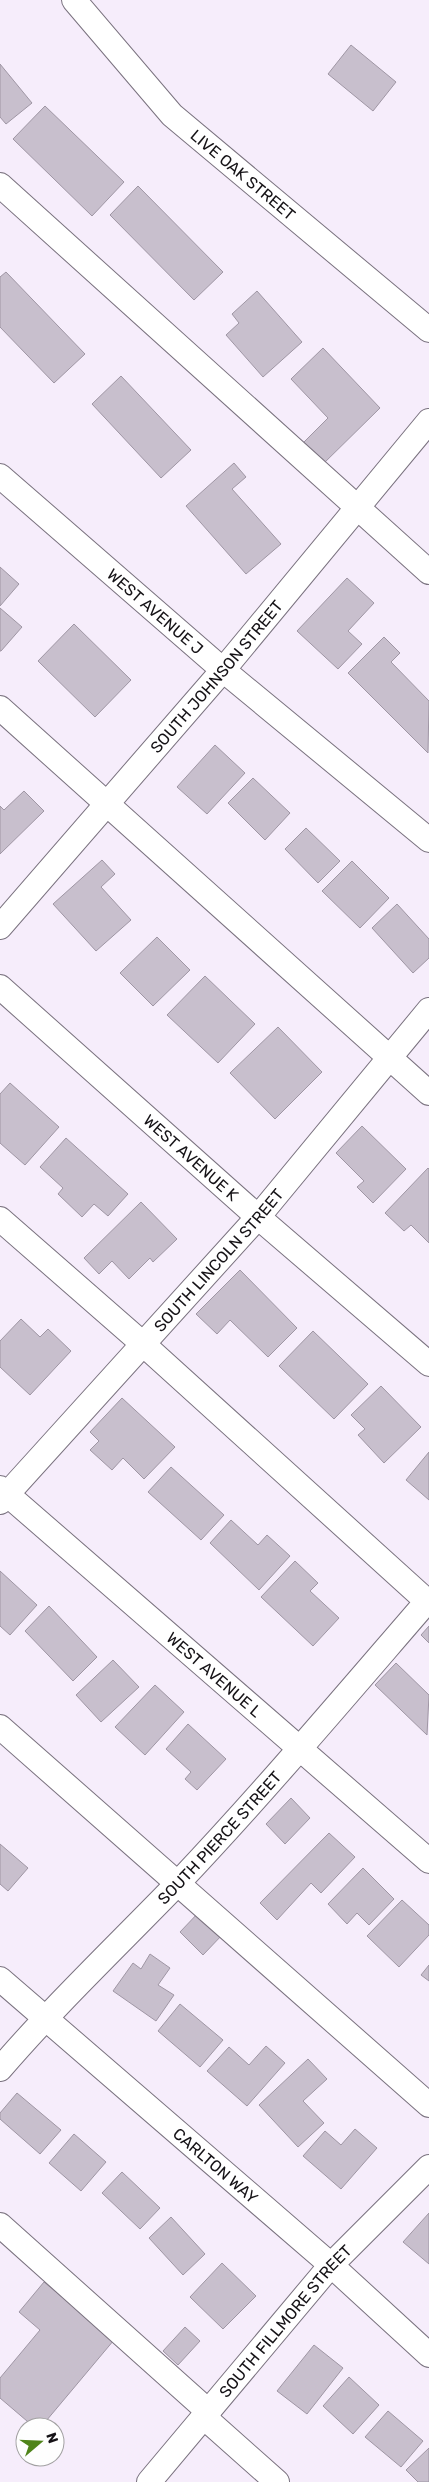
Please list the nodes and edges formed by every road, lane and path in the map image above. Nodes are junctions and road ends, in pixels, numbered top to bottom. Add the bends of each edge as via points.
1 (74, 0) edge
2 (0, 186) edge
3 (429, 330) edge
4 (429, 421) edge
5 (0, 476) edge
6 (357, 508) junction
7 (429, 572) edge
8 (222, 670) junction
9 (0, 708) edge
10 (107, 804) junction
11 (429, 840) edge
12 (0, 928) edge
13 (0, 988) edge
14 (429, 1010) edge
15 (389, 1059) junction
16 (429, 1093) edge
17 (258, 1217) junction
18 (0, 1219) edge
19 (143, 1344) junction
20 (429, 1364) edge
21 (2, 1495) edge
22 (428, 1601) edge
23 (0, 1727) edge
24 (299, 1749) junction
25 (429, 1861) edge
26 (178, 1883) junction
27 (0, 1979) edge
28 (44, 2018) junction
29 (0, 2069) edge
30 (429, 2105) edge
31 (429, 2167) edge
32 (0, 2225) edge
33 (331, 2265) junction
34 (429, 2355) edge
35 (207, 2415) junction
36 (149, 2482) edge
37 (277, 2482) edge

1 - 3 street, LIVE OAK STREET via 172,115
2 - 6 street
4 - 6 street, SOUTH JOHNSON STREET
5 - 8 street, WEST AVENUE J
6 - 7 street
6 - 8 street, SOUTH JOHNSON STREET
8 - 10 street, SOUTH JOHNSON STREET
8 - 11 street, WEST AVENUE J
9 - 10 street
10 - 12 street, SOUTH JOHNSON STREET
10 - 15 street
13 - 17 street, WEST AVENUE K
14 - 15 street, SOUTH LINCOLN STREET
15 - 16 street
15 - 17 street, SOUTH LINCOLN STREET
17 - 19 street, SOUTH LINCOLN STREET
17 - 20 street, WEST AVENUE K
18 - 19 street
19 - 21 street, SOUTH LINCOLN STREET
19 - 22 street
21 - 24 street, WEST AVENUE L
22 - 24 street, SOUTH PIERCE STREET
23 - 26 street
24 - 25 street, WEST AVENUE L
24 - 26 street, SOUTH PIERCE STREET
26 - 28 street, SOUTH PIERCE STREET
26 - 30 street
27 - 28 street, CARLTON WAY
28 - 29 street, SOUTH PIERCE STREET
28 - 33 street, CARLTON WAY
31 - 33 street, SOUTH FILLMORE STREET
32 - 35 street
33 - 34 street, CARLTON WAY
33 - 35 street, SOUTH FILLMORE STREET
35 - 36 street, SOUTH FILLMORE STREET
35 - 37 street

